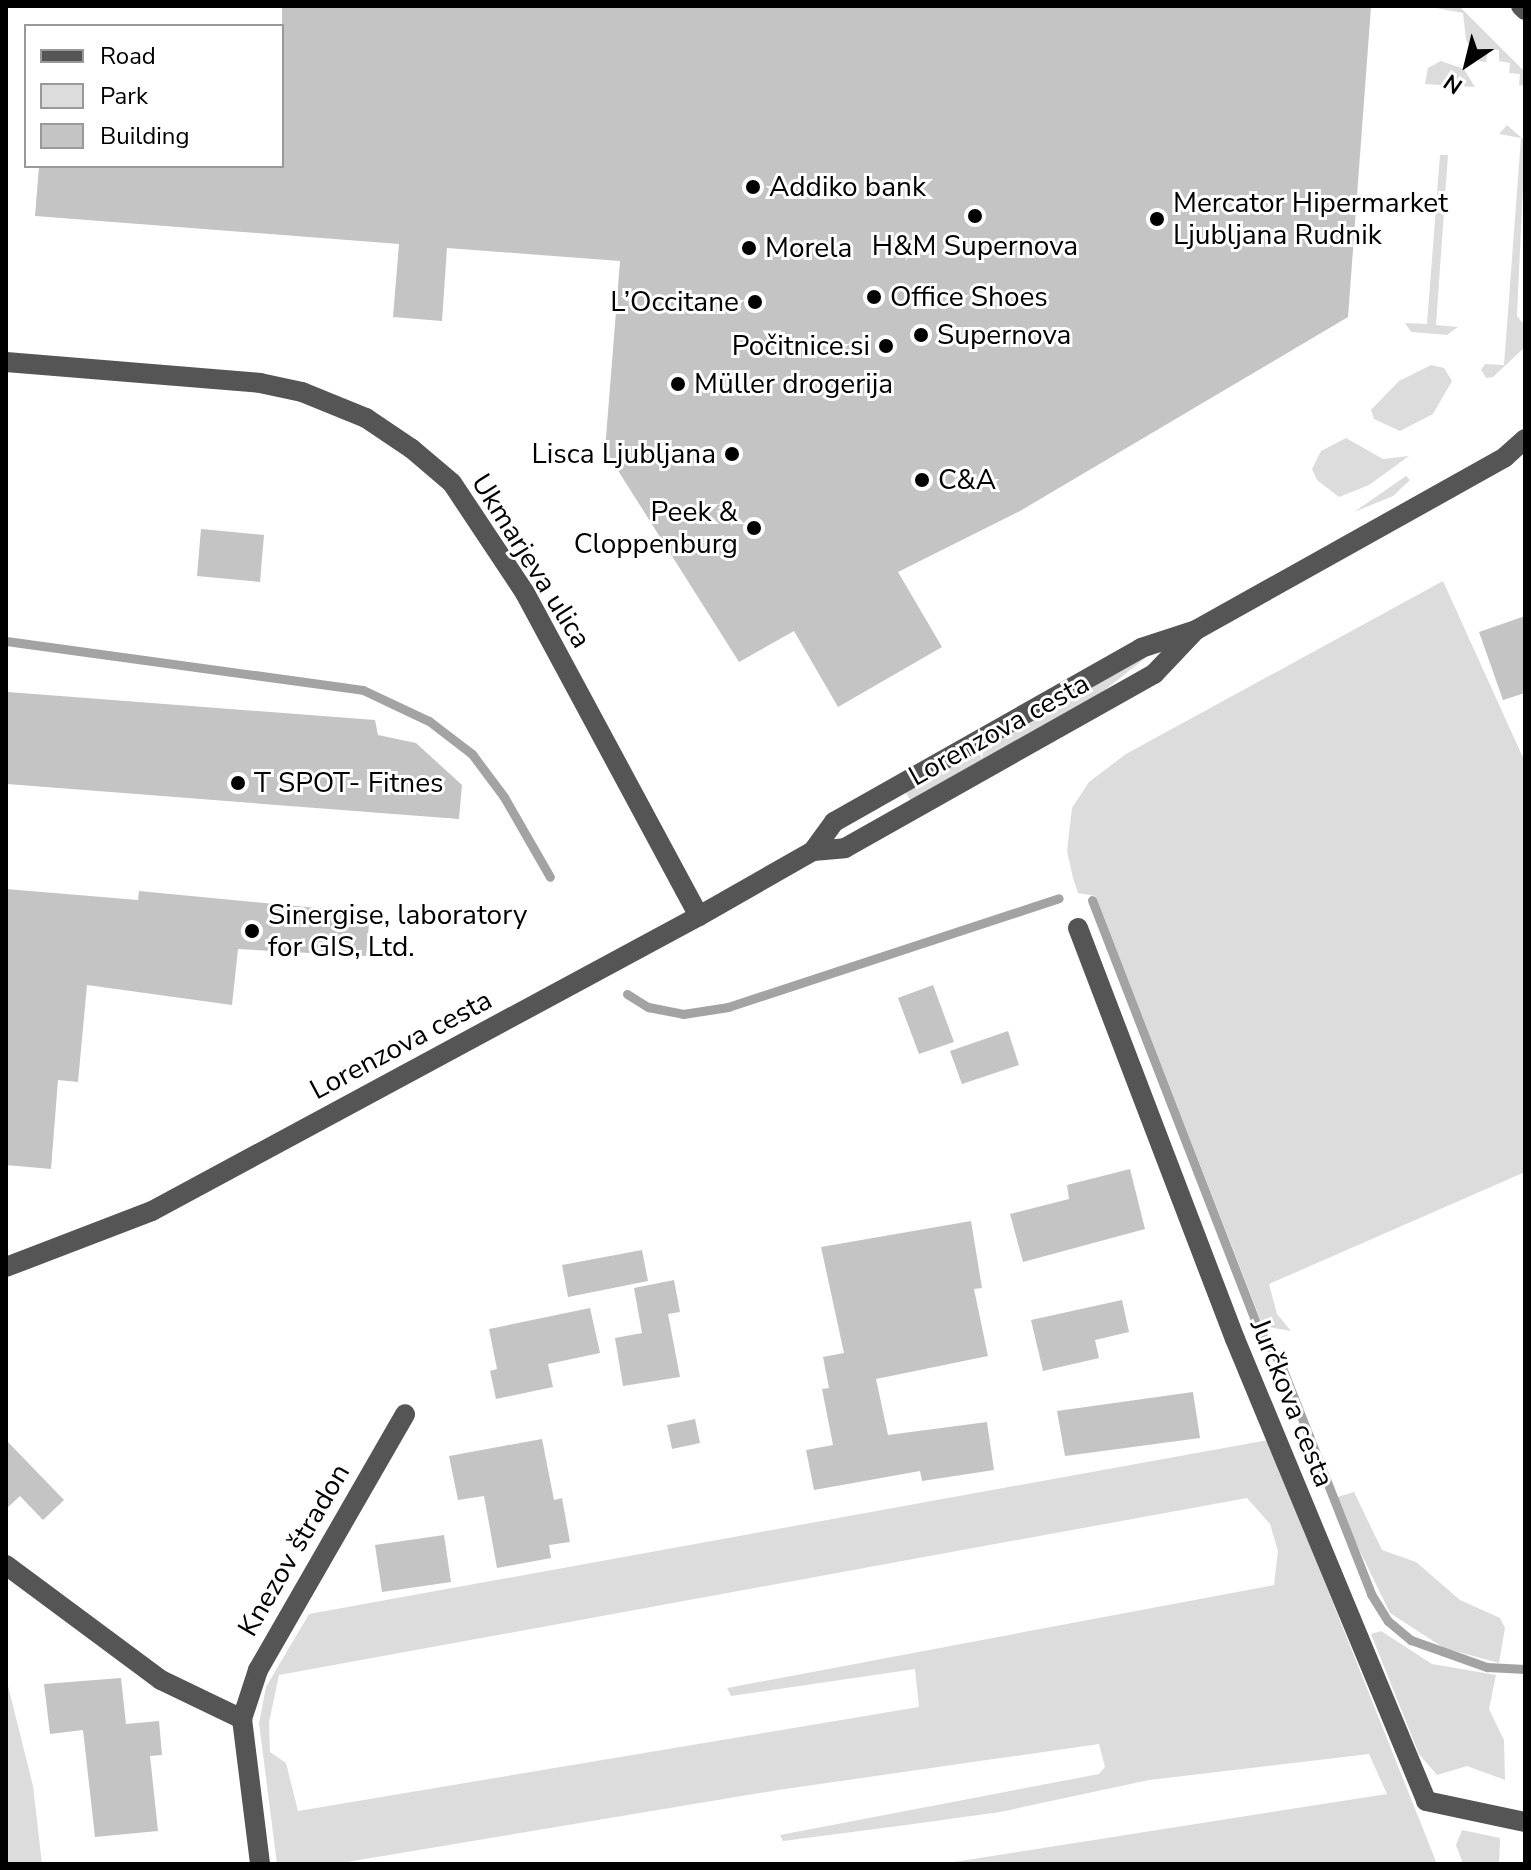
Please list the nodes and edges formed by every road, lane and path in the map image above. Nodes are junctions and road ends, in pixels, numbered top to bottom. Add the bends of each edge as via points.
1 (6, 362) edge
2 (1525, 423) edge
3 (1525, 439) edge
4 (1515, 456) edge
5 (1196, 630) junction
6 (813, 851) junction
7 (699, 916) junction
8 (1078, 928) dead end
9 (6, 1267) edge
10 (405, 1414) dead end
11 (6, 1565) edge
12 (242, 1719) junction
13 (1525, 1822) edge
14 (260, 1864) edge

1 - 7 street, Ukmarjeva ulica via 260,383 302,392 366,418 412,449 452,483 525,593
2 - 4 street
3 - 4 street, Lorenzova cesta
4 - 5 street, Lorenzova cesta
5 - 6 street, Lorenzova cesta via 1141,648 847,814 834,822
5 - 6 street, Lorenzova cesta via 1154,674 845,848
6 - 7 street, Lorenzova cesta
7 - 9 street, Lorenzova cesta via 152,1211
8 - 13 street, Jurčkova cesta via 1235,1339 1426,1801
10 - 12 street, Knezov štradon via 258,1670
11 - 12 street via 161,1680
12 - 14 street, Knezov štradon

